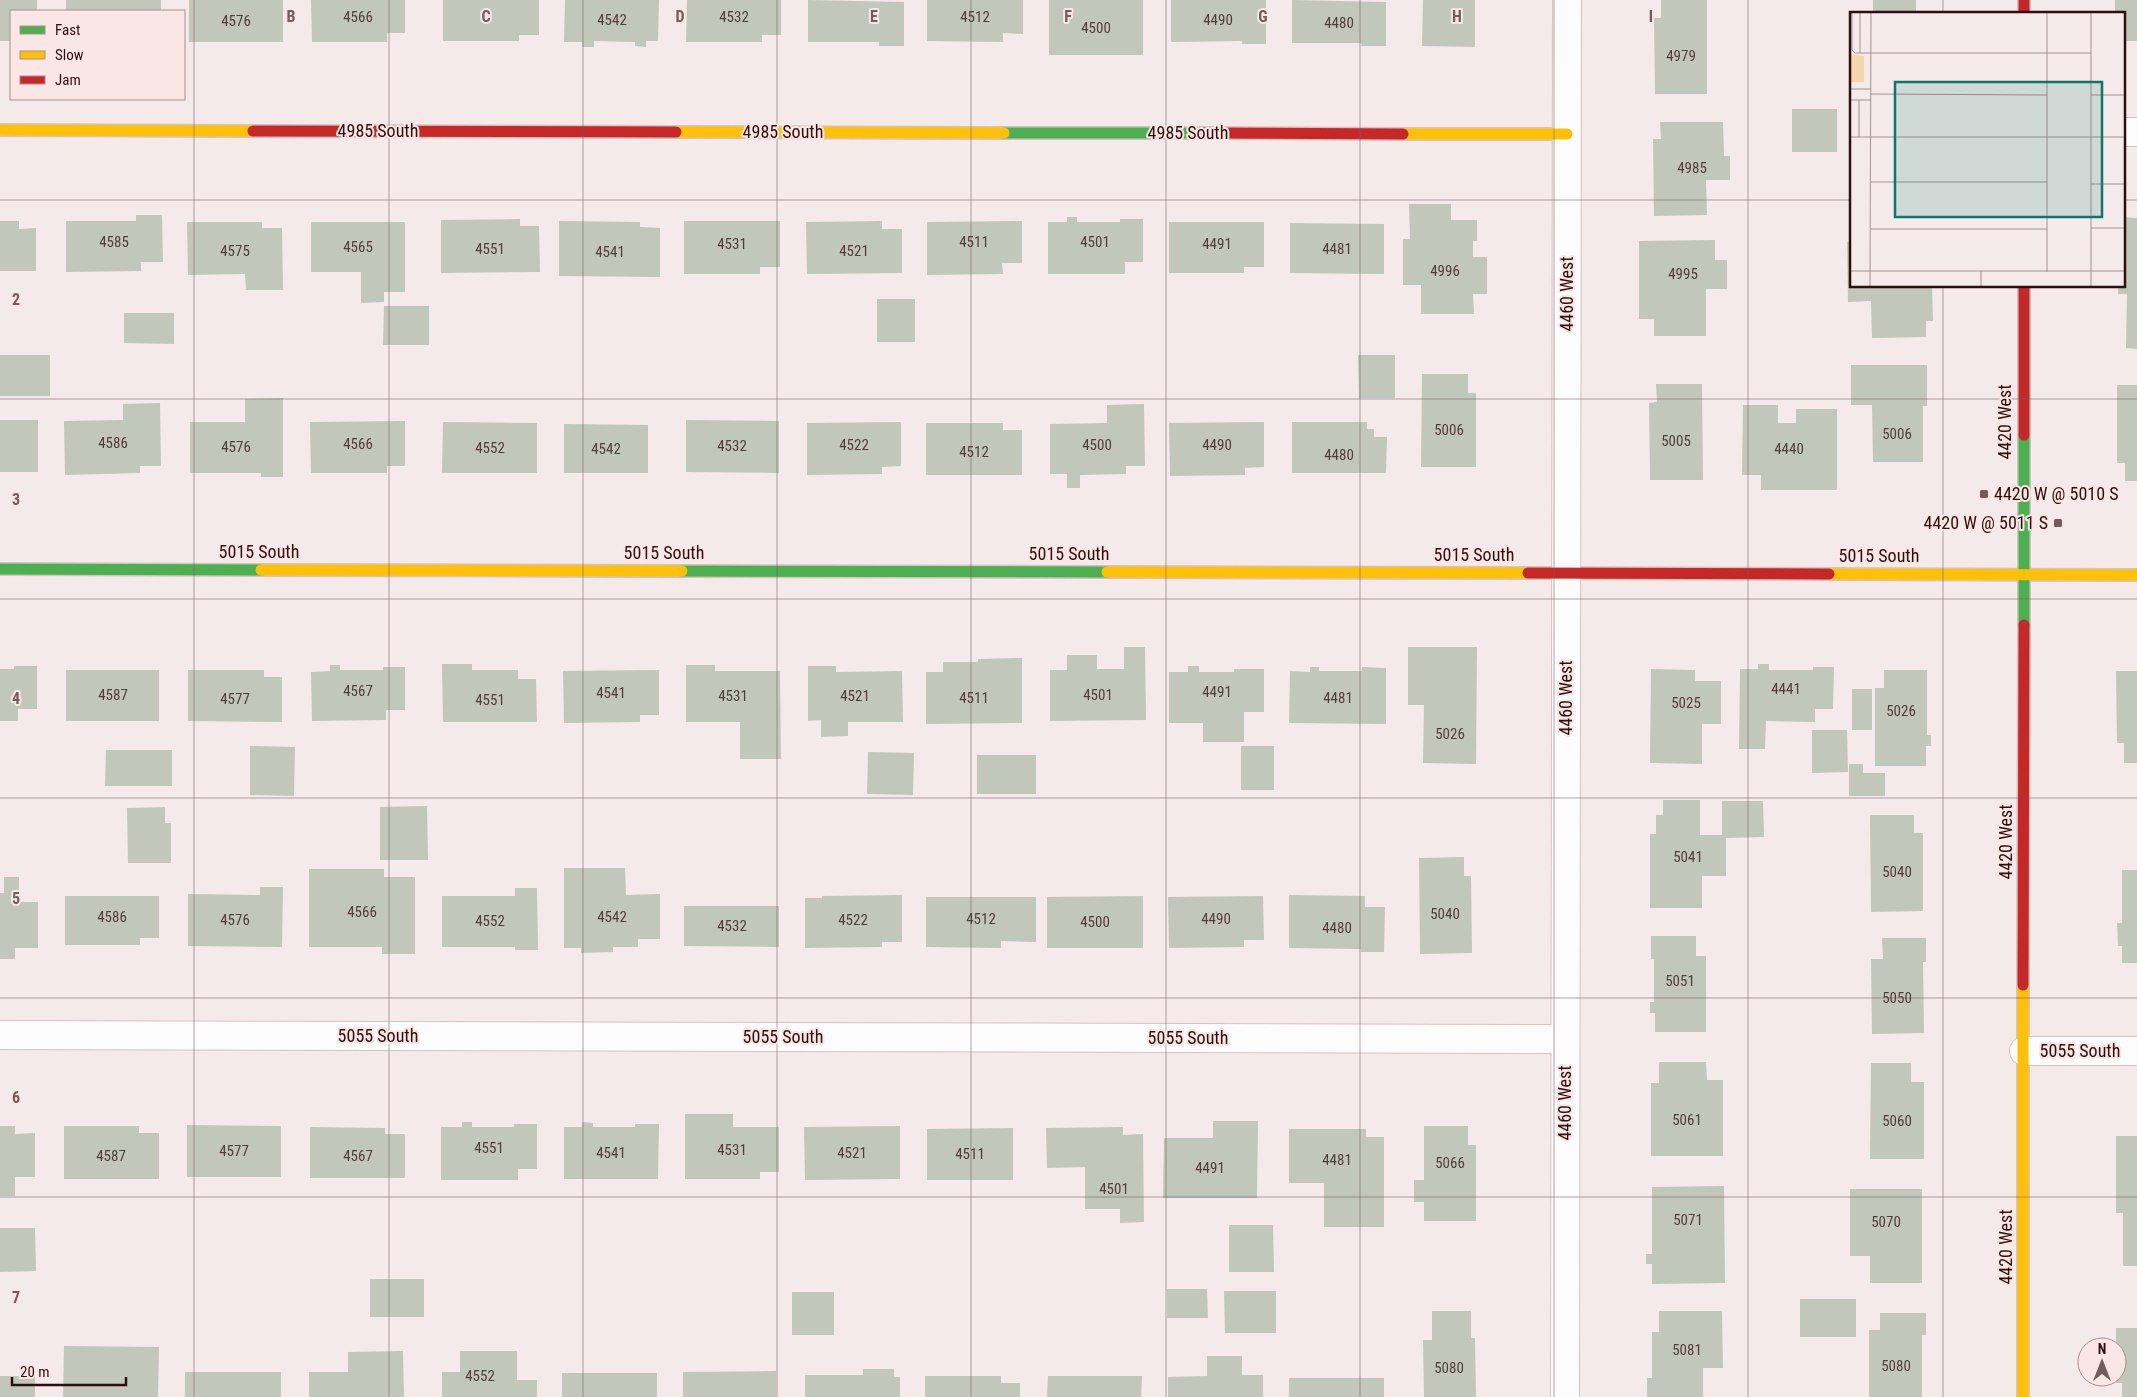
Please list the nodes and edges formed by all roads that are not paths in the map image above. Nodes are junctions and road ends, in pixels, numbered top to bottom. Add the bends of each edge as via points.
1 (1567, 0) edge
2 (0, 130) edge
3 (2124, 132) edge
4 (2137, 132) edge
5 (1567, 134) junction
6 (2024, 288) edge
7 (0, 569) edge
8 (1566, 574) junction
9 (2022, 575) junction
10 (2137, 575) edge
11 (0, 1035) edge
12 (1566, 1039) junction
13 (2024, 1051) junction
14 (2137, 1051) edge
15 (1565, 1397) edge
16 (2023, 1397) edge

1 - 5 street, 4460 West
2 - 5 street, 4985 South
3 - 4 street
5 - 8 street, 4460 West
6 - 9 street, 4420 West
7 - 8 street, 5015 South
8 - 9 street, 5015 South
8 - 12 street, 4460 West
9 - 10 street, 5015 South
9 - 13 street, 4420 West
11 - 12 street, 5055 South
12 - 15 street, 4460 West
13 - 14 street, 5055 South
13 - 16 street, 4420 West

